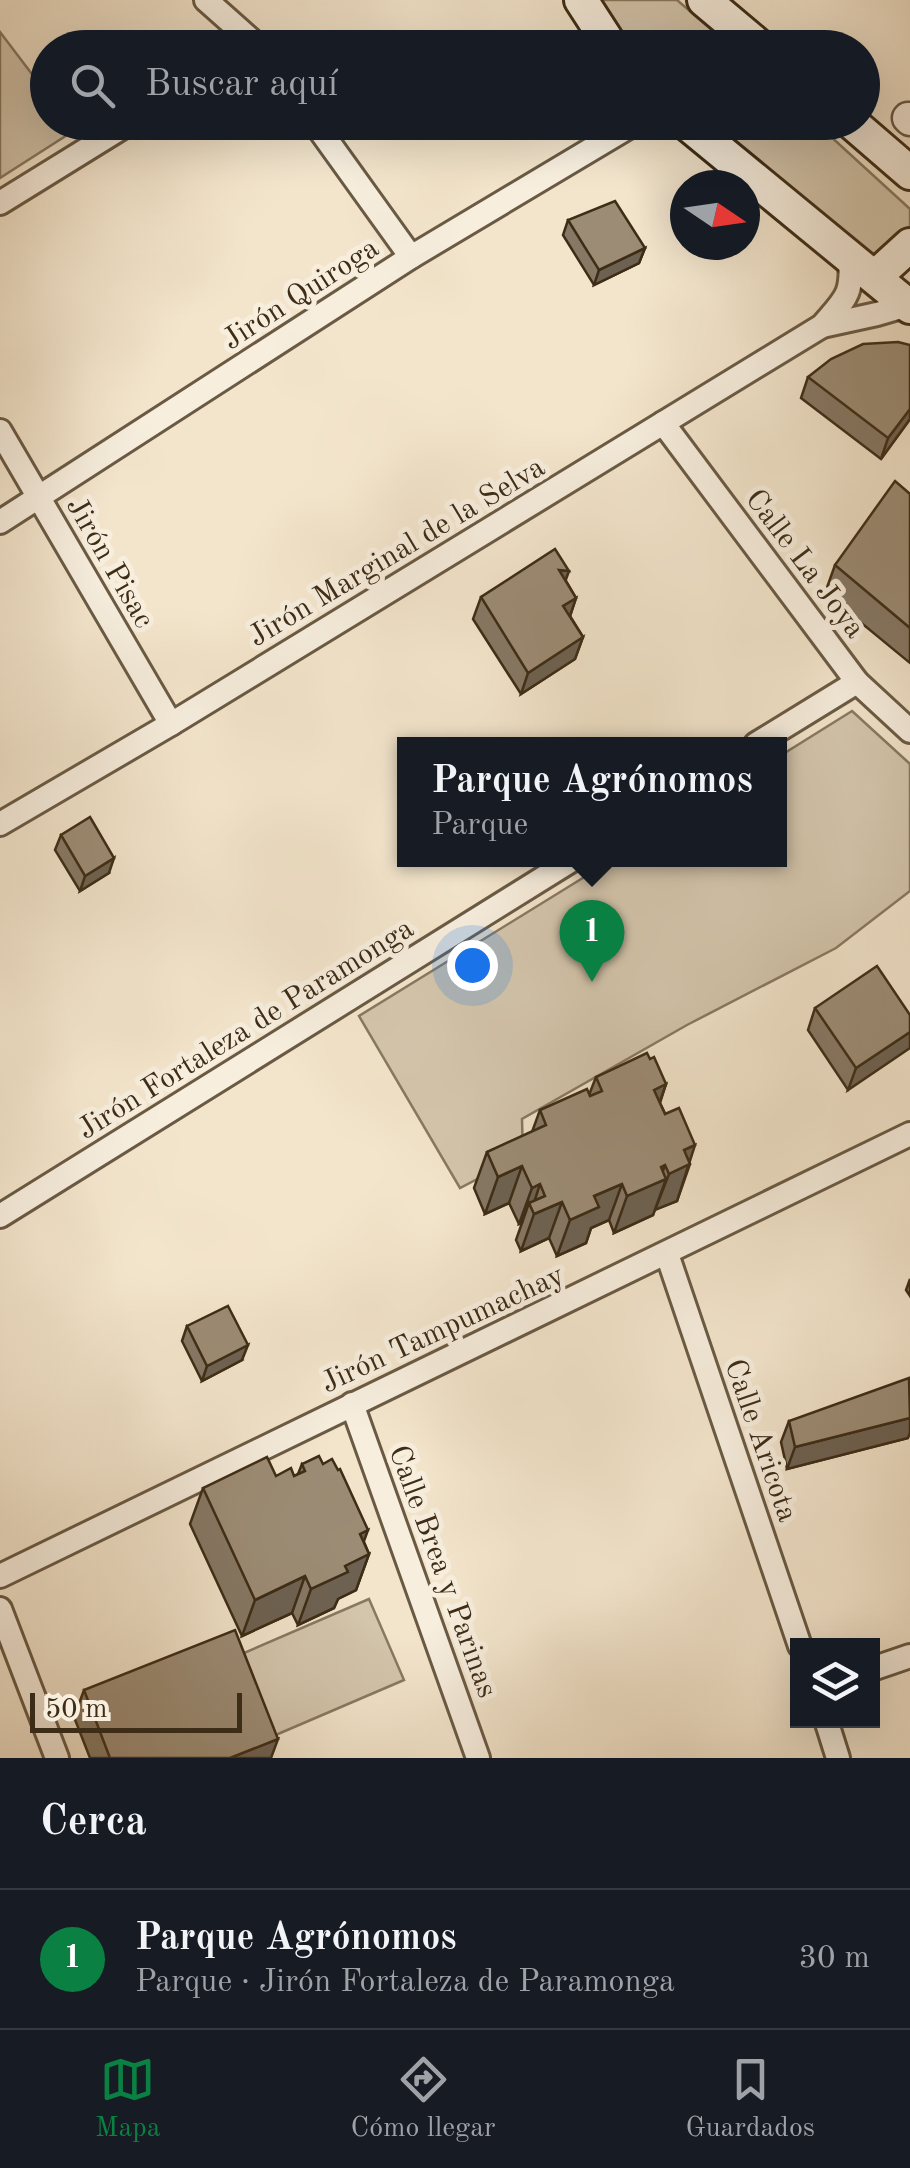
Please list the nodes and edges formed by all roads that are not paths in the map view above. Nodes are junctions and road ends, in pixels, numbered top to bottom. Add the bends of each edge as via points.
1 (206, 0) edge
2 (580, 0) edge
3 (704, 0) edge
4 (239, 30) edge
5 (600, 30) edge
6 (740, 30) edge
7 (909, 118) edge
8 (880, 125) edge
9 (102, 140) edge
10 (327, 140) edge
11 (607, 140) edge
12 (707, 140) edge
13 (872, 140) edge
14 (907, 170) edge
15 (0, 203) edge
16 (910, 246) edge
17 (411, 257) junction
18 (862, 267) junction
19 (909, 305) edge
20 (822, 326) junction
21 (663, 423) junction
22 (0, 431) edge
23 (38, 497) junction
24 (0, 522) edge
25 (857, 682) junction
26 (171, 724) junction
27 (910, 731) edge
28 (767, 737) edge
29 (0, 824) edge
30 (561, 867) edge
31 (910, 1134) edge
32 (0, 1216) edge
33 (668, 1254) junction
34 (352, 1404) junction
35 (0, 1576) edge
36 (0, 1608) edge
37 (797, 1638) edge
38 (910, 1656) edge
39 (880, 1667) edge
40 (829, 1728) edge
41 (57, 1758) edge
42 (478, 1758) edge
43 (838, 1758) edge

1 - 4 street
2 - 5 main road
3 - 6 main road
7 - 8 street
7 - 14 street
9 - 15 street
10 - 17 street
11 - 17 street, Jirón Quiroga
12 - 18 main road
13 - 14 main road
16 - 18 main road
17 - 23 street, Jirón Quiroga
18 - 19 main road
18 - 20 street, Jirón Marginal de la Selva
19 - 20 street, Jirón Marginal de la Selva
20 - 21 street, Jirón Marginal de la Selva
21 - 25 street, Calle La Joya
21 - 26 street, Jirón Marginal de la Selva
22 - 23 street, Jirón Pisac
23 - 24 street, Jirón Quiroga
23 - 26 street, Jirón Pisac
25 - 27 street, Calle La Joya
25 - 28 street
26 - 29 street, Jirón Marginal de la Selva
30 - 32 street, Jirón Fortaleza de Paramonga
31 - 33 street, Jirón Tampumachay
33 - 34 street, Jirón Tampumachay
33 - 37 street, Calle Aricota
34 - 35 street, Jirón Tampumachay
34 - 42 street, Calle Brea y Parinas
36 - 41 street
38 - 39 street
40 - 43 street

